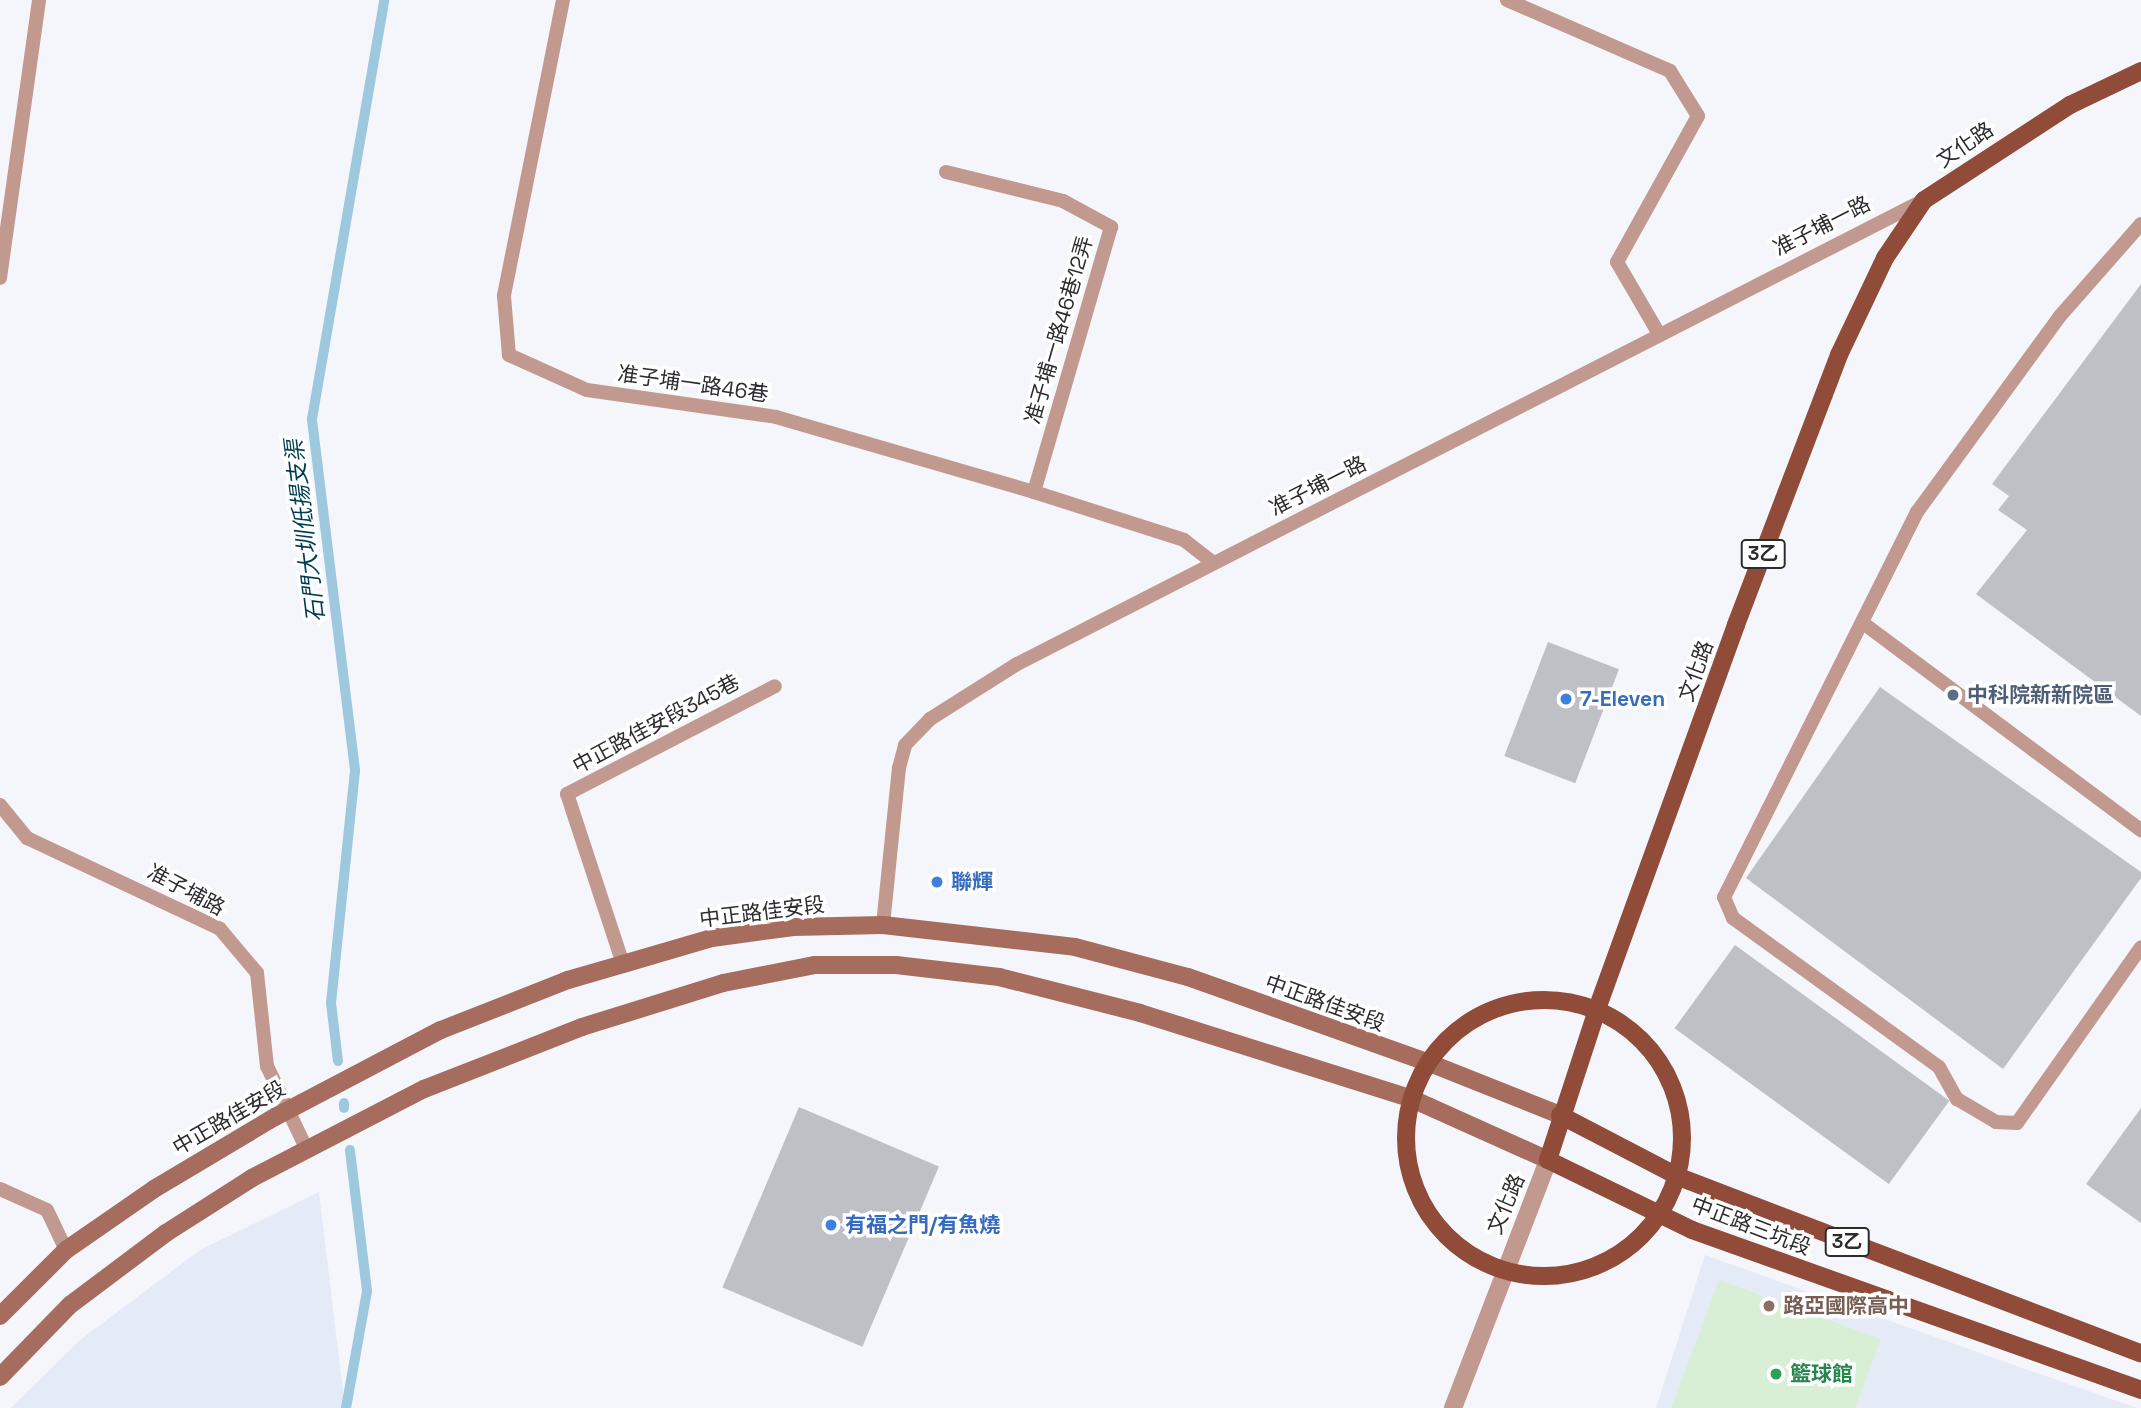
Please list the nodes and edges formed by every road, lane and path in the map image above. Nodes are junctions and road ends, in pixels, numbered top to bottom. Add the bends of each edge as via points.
1 (39, 0) edge
2 (563, 0) edge
3 (1507, 0) edge
4 (2141, 71) edge
5 (946, 172) dead end
6 (1924, 200) junction
7 (2141, 223) edge
8 (0, 278) edge
9 (1659, 334) junction
10 (1034, 492) junction
11 (1213, 563) junction
12 (1863, 623) junction
13 (775, 685) dead end
14 (0, 806) edge
15 (2141, 830) edge
16 (883, 925) junction
17 (2141, 947) edge
18 (623, 964) junction
19 (1598, 1007) junction
20 (1427, 1062) junction
21 (1410, 1098) junction
22 (288, 1110) junction
23 (1560, 1115) junction
24 (307, 1150) junction
25 (1548, 1160) junction
26 (1679, 1177) junction
27 (0, 1189) edge
28 (1661, 1216) junction
29 (66, 1250) junction
30 (1502, 1273) junction
31 (0, 1316) edge
32 (2141, 1353) edge
33 (0, 1377) edge
34 (2141, 1390) edge
35 (1453, 1408) edge

1 - 8 lane
2 - 10 lane, 准子埔一路46巷 via 504,296 509,355 587,390 776,417
3 - 9 lane via 1670,71 1698,116 1616,262
4 - 6 main road, 文化路 / 3乙 via 2070,105
5 - 10 lane, 准子埔一路46巷12弄 via 1063,201 1111,227
6 - 9 lane, 准子埔一路
6 - 19 main road, 文化路 / 3乙 via 1885,258 1839,355
7 - 12 lane via 2060,316 1917,512
9 - 11 lane, 准子埔一路
10 - 11 lane, 准子埔一路46巷 via 1184,540
11 - 16 lane, 准子埔一路 via 1017,664 930,719 905,746 898,768
12 - 15 lane
12 - 17 lane via 1724,897 1733,918 1939,1067 1957,1099 1996,1122 2017,1123
13 - 18 lane, 中正路佳安段345巷 via 567,794
14 - 22 lane, 准子埔路 via 27,838 220,929 257,973 267,1066
16 - 18 main road, 中正路佳安段 via 793,927 712,938
16 - 20 main road, 中正路佳安段 via 1076,947 1188,977
18 - 22 main road, 中正路佳安段 via 441,1030
19 - 20 main road via 1543,999 1495,1009 1457,1029
19 - 23 main road, 文化路 / 3乙
19 - 26 main road via 1655,1054 1682,1114
20 - 21 main road
20 - 23 main road, 中正路佳安段
21 - 24 main road via 1140,1013 999,976 896,965 815,965 723,983 582,1027 424,1089
21 - 25 main road
21 - 30 main road via 1404,1147 1413,1192 1453,1247
22 - 24 lane, 准子埔路
22 - 29 main road, 中正路佳安段 via 154,1189
23 - 25 main road, 文化路 / 3乙
23 - 26 main road, 中正路三坑段 / 3乙
24 - 33 main road via 252,1178 166,1233 70,1305
25 - 28 main road, 中正路三坑段 / 3乙
25 - 30 street, 文化路
26 - 28 main road
26 - 32 main road, 中正路三坑段 / 3乙
27 - 29 lane via 47,1210
28 - 30 main road via 1636,1245 1573,1276
28 - 34 main road, 中正路三坑段 / 3乙
29 - 31 main road, 中正路佳安段
30 - 35 street, 文化路

